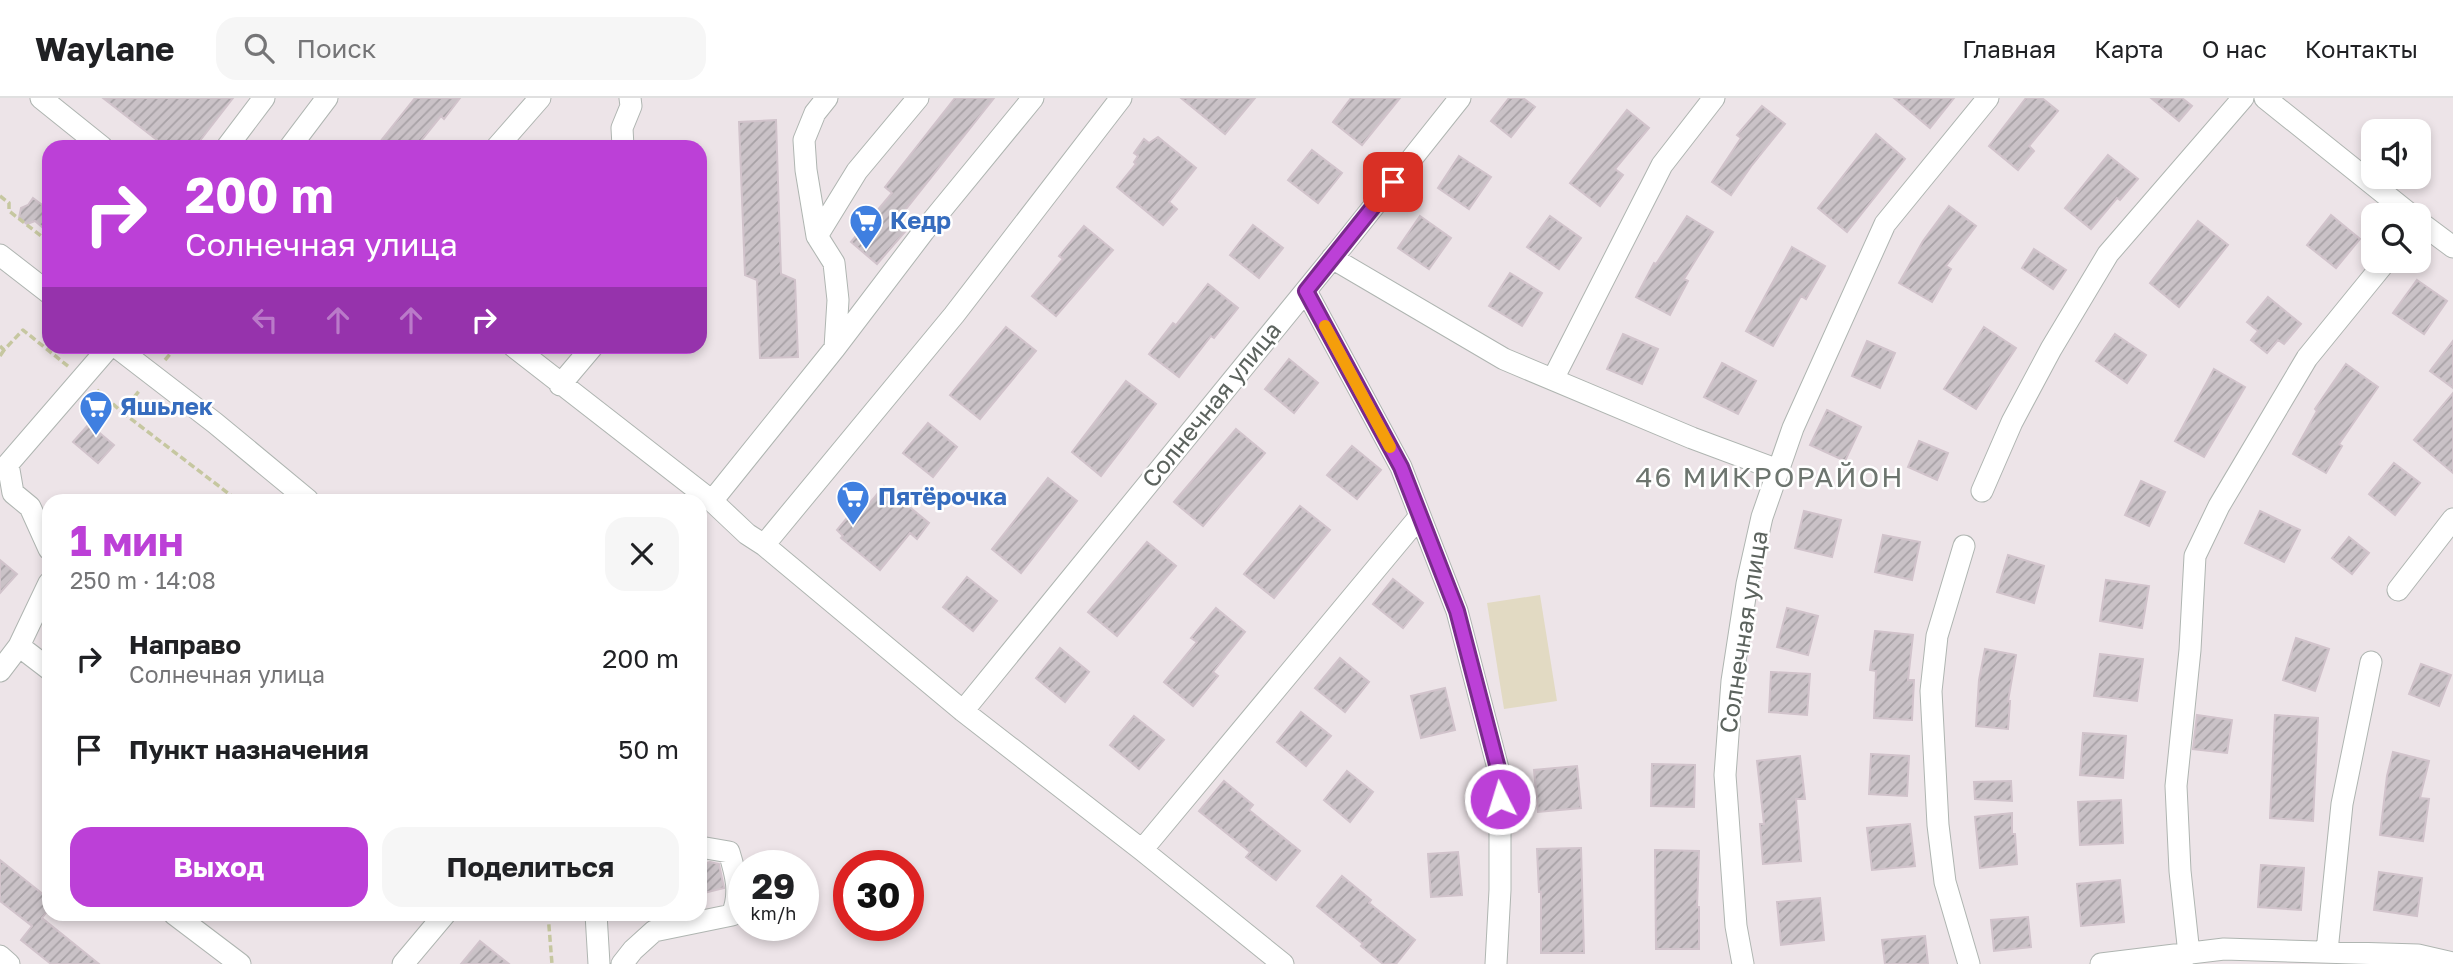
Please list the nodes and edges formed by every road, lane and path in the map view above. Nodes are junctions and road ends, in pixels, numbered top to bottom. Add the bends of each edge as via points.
1 (41, 98) edge
2 (264, 98) edge
3 (327, 98) edge
4 (540, 98) edge
5 (630, 98) edge
6 (827, 98) edge
7 (918, 98) edge
8 (1033, 98) edge
9 (1121, 98) edge
10 (1460, 98) edge
11 (1714, 98) edge
12 (1988, 98) edge
13 (2243, 98) edge
14 (2265, 98) edge
15 (93, 140) edge
16 (232, 140) edge
17 (295, 140) edge
18 (503, 140) edge
19 (623, 140) edge
20 (0, 196) edge
21 (2396, 203) edge
22 (2431, 231) edge
23 (817, 236) junction
24 (42, 237) edge
25 (2453, 247) edge
26 (0, 254) edge
27 (1332, 258) junction
28 (2376, 273) edge
29 (42, 285) edge
30 (1306, 291) junction
31 (42, 345) edge
32 (2, 348) edge
33 (835, 348) junction
34 (53, 354) edge
35 (109, 354) edge
36 (125, 354) edge
37 (523, 354) edge
38 (586, 354) edge
39 (0, 356) edge
40 (83, 378) junction
41 (1553, 379) junction
42 (560, 385) junction
43 (122, 412) dead end
44 (1778, 470) junction
45 (1982, 491) dead end
46 (229, 494) edge
47 (301, 494) edge
48 (703, 494) edge
49 (707, 497) edge
50 (712, 501) junction
51 (1420, 516) junction
52 (2453, 519) edge
53 (42, 534) edge
54 (764, 545) junction
55 (1964, 546) dead end
56 (2398, 590) dead end
57 (42, 598) edge
58 (19, 646) junction
59 (2371, 662) dead end
60 (42, 664) edge
61 (0, 671) edge
62 (963, 711) junction
63 (707, 849) edge
64 (1142, 850) junction
65 (707, 917) edge
66 (183, 921) edge
67 (440, 921) edge
68 (549, 921) edge
69 (596, 921) edge
70 (677, 921) edge
71 (660, 925) edge
72 (2327, 951) junction
73 (2189, 954) junction
74 (2453, 963) edge
75 (240, 964) edge
76 (403, 964) edge
77 (552, 964) edge
78 (599, 964) edge
79 (622, 964) edge
80 (1283, 964) edge
81 (1496, 964) edge
82 (1742, 964) edge
83 (1969, 964) edge
84 (2101, 964) edge

1 - 15 street
2 - 16 street
3 - 17 street
4 - 18 street
5 - 19 street
6 - 23 street via 804,140
7 - 23 street via 857,171
8 - 33 street via 923,231
9 - 54 street via 954,315
10 - 27 street, Солнечная улица
11 - 41 street via 1662,165
12 - 44 street, Солнечная улица via 1885,224
13 - 45 street via 2108,254 2012,422
14 - 21 street
20 - 24 path via 9,203 9,211
22 - 25 street
23 - 33 street via 834,263 838,300
26 - 29 street
27 - 30 street, Солнечная улица
27 - 41 street via 1504,359
28 - 73 street via 2307,358 2219,506 2195,556 2176,786
30 - 51 street via 1401,467
30 - 62 street, Солнечная улица
31 - 32 path via 23,330
32 - 39 path
33 - 50 street
34 - 40 path
35 - 40 street
36 - 47 street
37 - 42 street
38 - 42 street
40 - 53 street via 8,464 13,493 30,507
41 - 44 street
42 - 48 street
43 - 46 path
44 - 82 street, Солнечная улица via 1747,584 1732,681 1725,775
49 - 50 street
50 - 54 street
51 - 64 street
51 - 81 street via 1457,611 1500,776
52 - 56 street
54 - 62 street
55 - 83 street via 1937,636 1931,691 1945,881
57 - 58 street
58 - 60 street
58 - 61 street
59 - 72 street via 2342,804
62 - 64 street
63 - 65 street via 729,852 738,901 732,915
64 - 80 street
66 - 75 street
67 - 76 street
68 - 77 path
69 - 78 street
70 - 71 street
71 - 79 street
72 - 73 street
72 - 74 street via 2418,955
73 - 84 street

